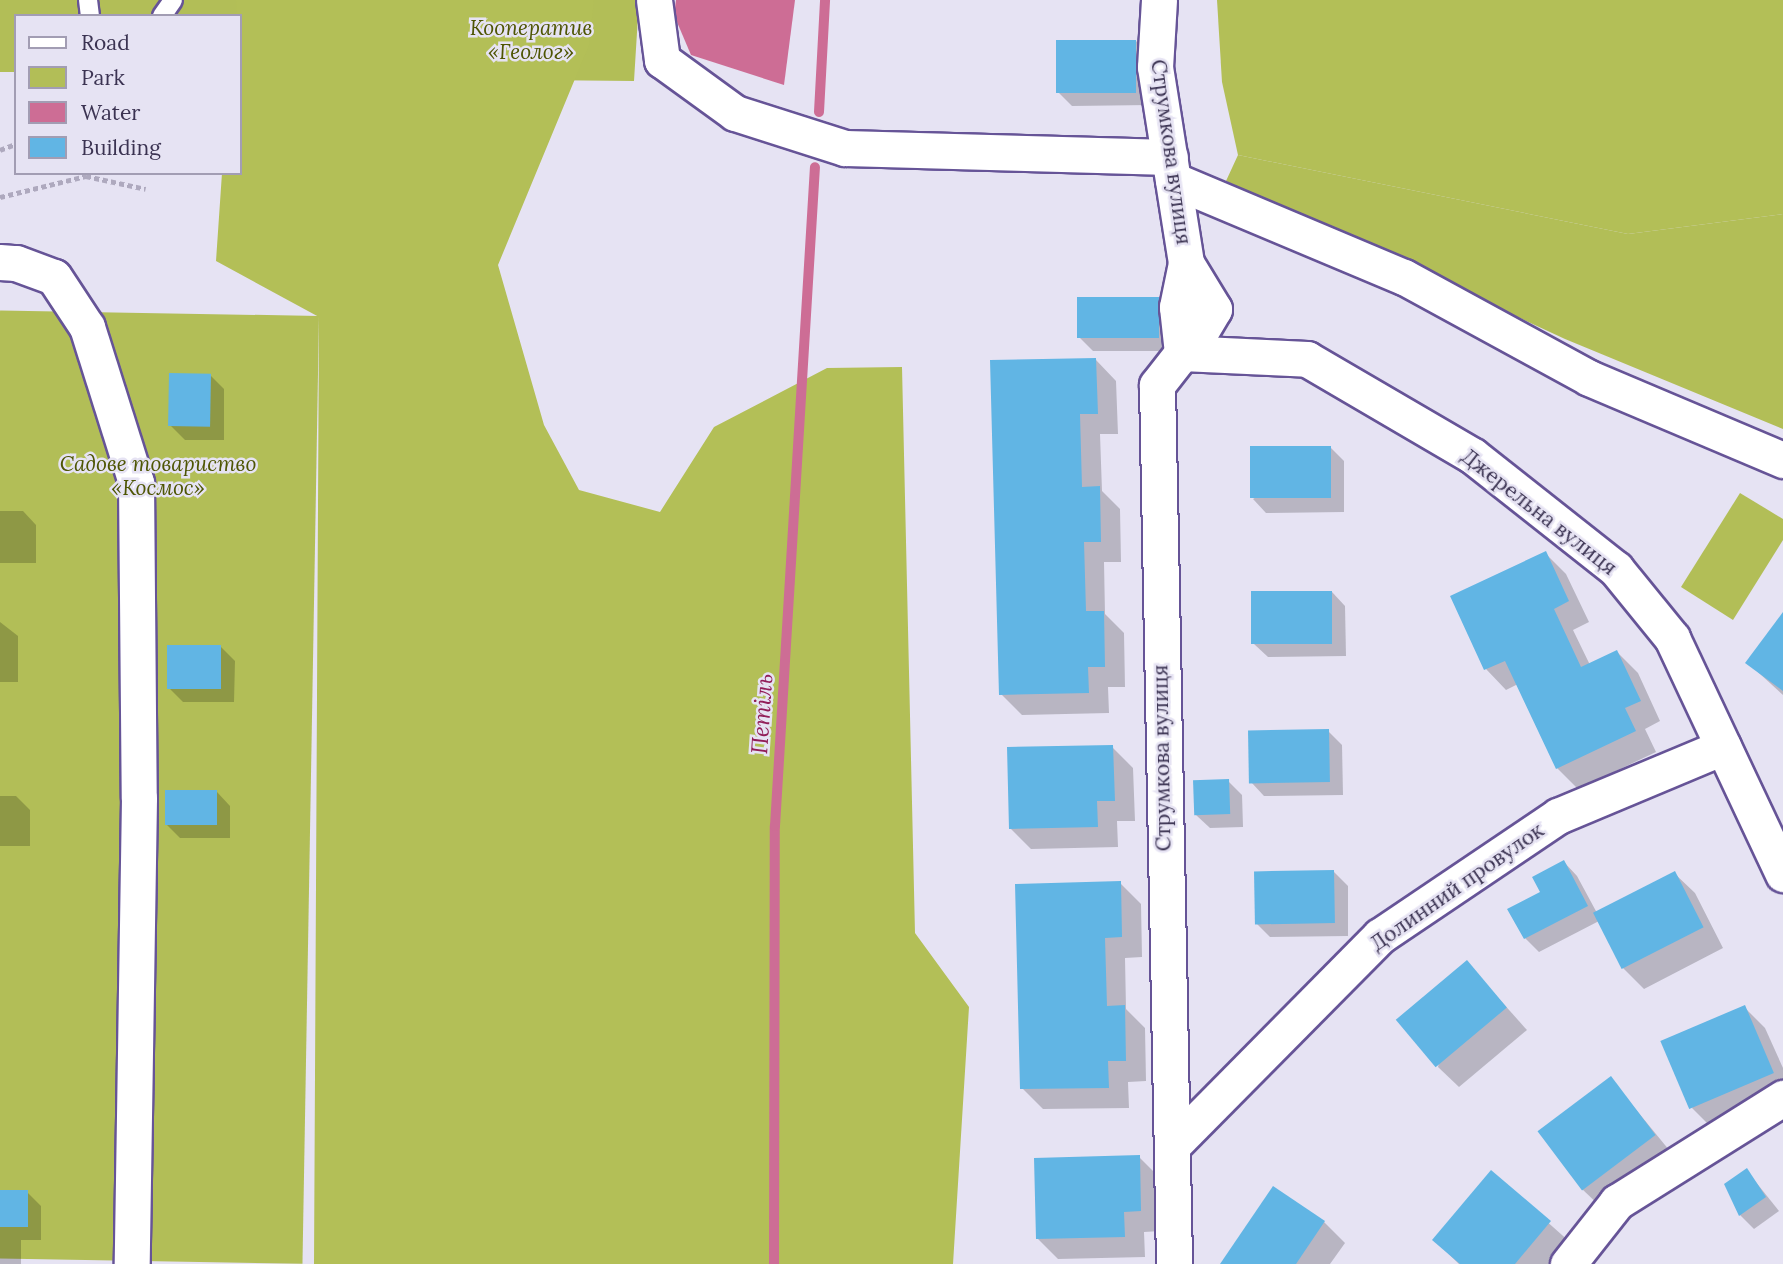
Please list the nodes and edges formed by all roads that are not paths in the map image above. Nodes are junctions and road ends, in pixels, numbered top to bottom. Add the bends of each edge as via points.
1 (654, 0) edge
2 (1159, 0) edge
3 (1171, 168) junction
4 (0, 262) edge
5 (1185, 353) junction
6 (1783, 460) edge
7 (1723, 747) junction
8 (1783, 874) edge
9 (1783, 1098) edge
10 (1173, 1145) junction
11 (132, 1264) edge
12 (1174, 1264) edge
13 (1568, 1264) edge

1 - 3 street via 662,60 735,114 845,148
2 - 3 street, Струмкова вулиця via 1155,67
3 - 5 street, Струмкова вулиця via 1186,262 1177,307
3 - 6 street via 1404,277 1589,377
4 - 11 street via 54,277 87,327 136,482 139,799
5 - 7 street, Джерельна вулиця via 1307,359 1473,456 1616,569 1672,638
5 - 10 street, Струмкова вулиця via 1157,385
7 - 8 street, Джерельна вулиця
7 - 10 street, Долинний провулок via 1558,816 1380,936
9 - 13 street via 1617,1202
10 - 12 street, Струмкова вулиця

